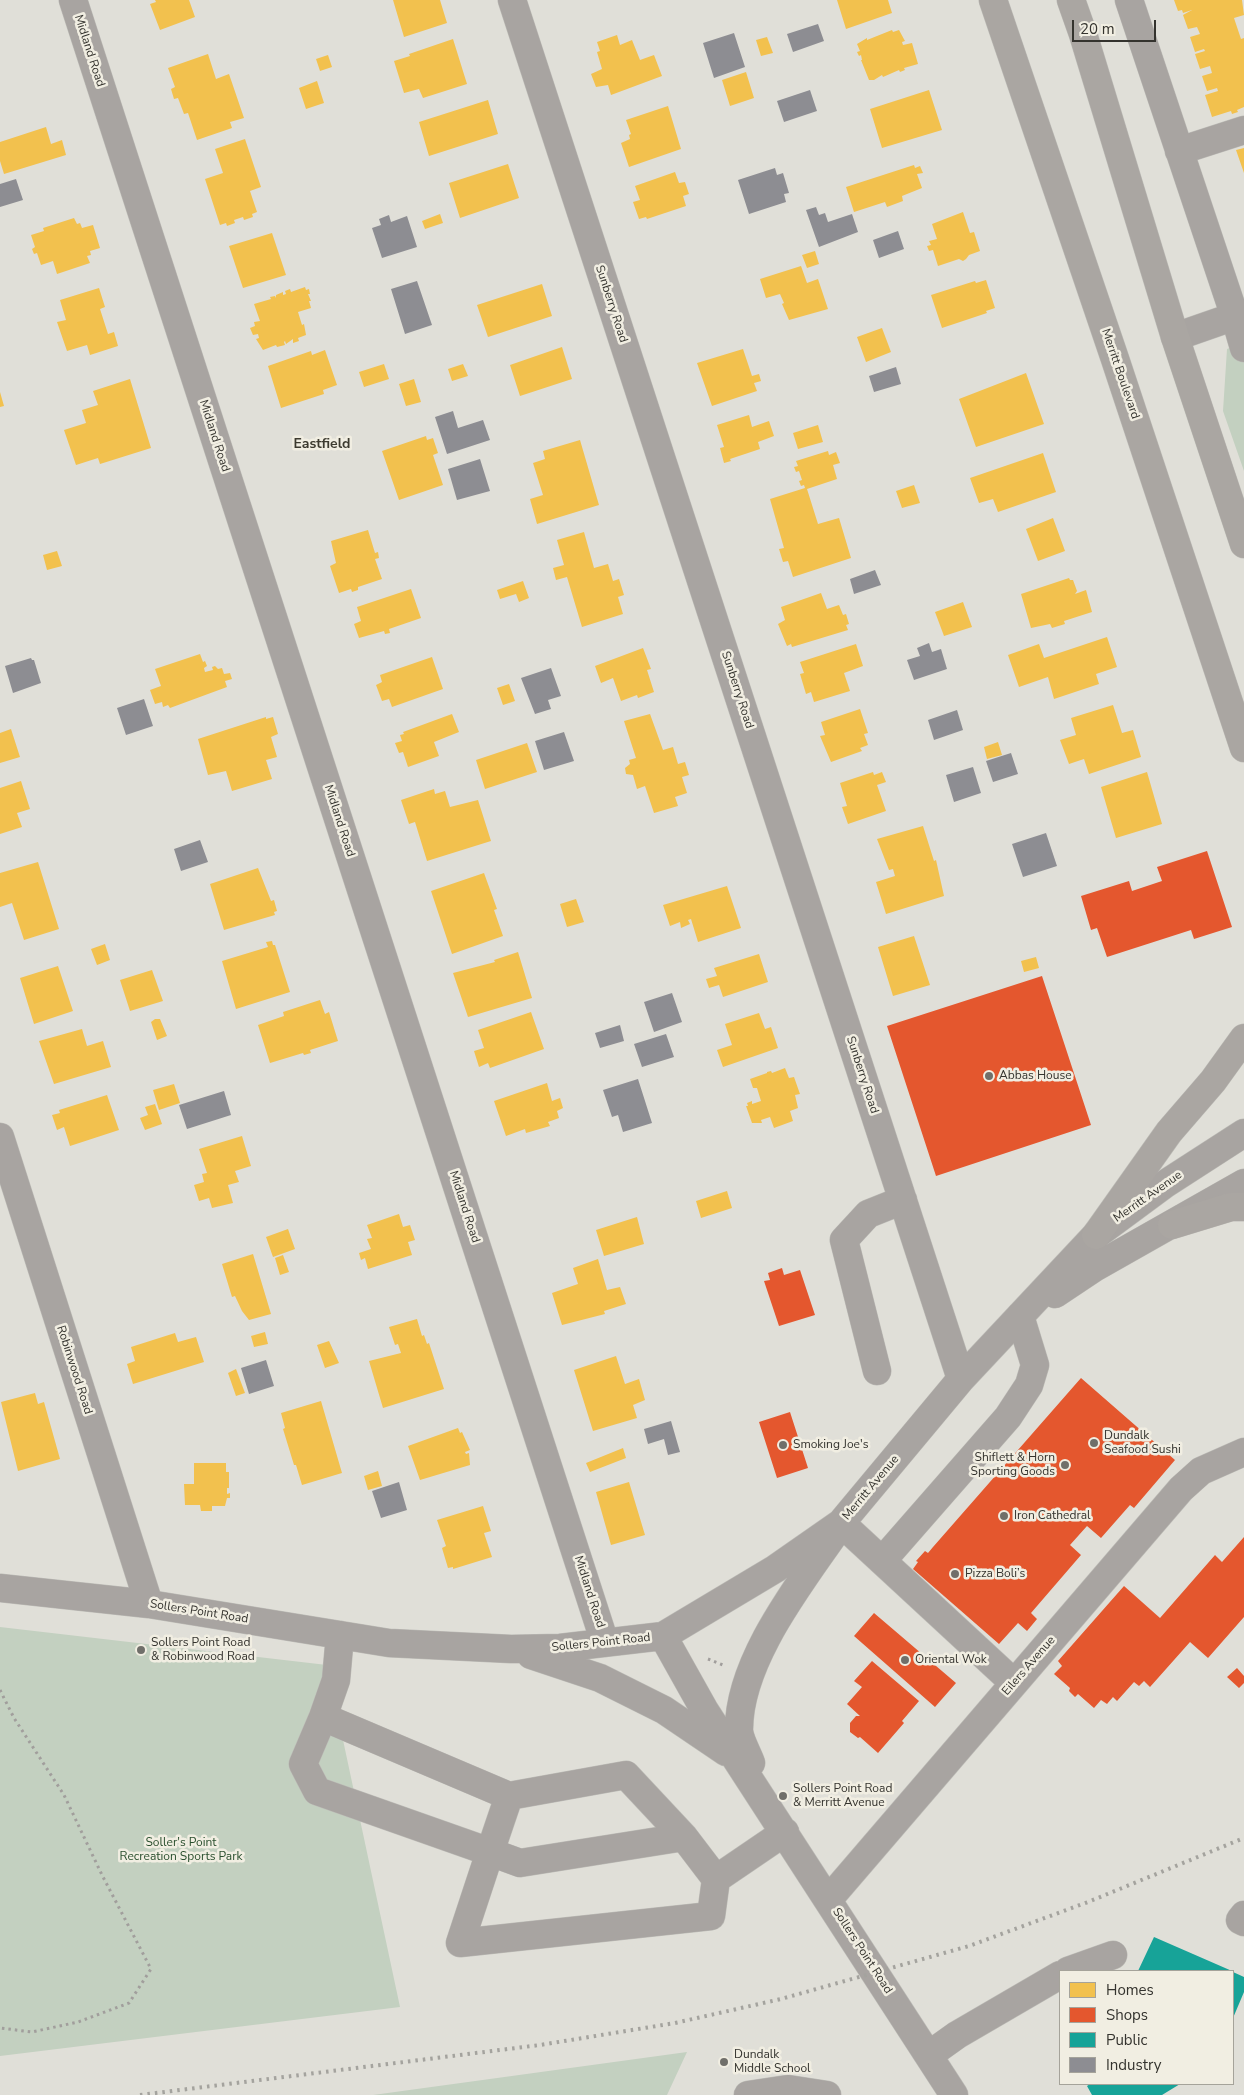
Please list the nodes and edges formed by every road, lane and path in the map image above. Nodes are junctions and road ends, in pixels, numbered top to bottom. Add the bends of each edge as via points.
1 (73, 0) edge
2 (512, 0) edge
3 (993, 0) edge
4 (1070, 0) edge
5 (1129, 0) edge
6 (1244, 130) edge
7 (1179, 151) junction
8 (1240, 315) edge
9 (1175, 337) junction
10 (1244, 348) edge
11 (1244, 544) edge
12 (1244, 748) edge
13 (1244, 1038) edge
14 (1244, 1132) edge
15 (0, 1137) edge
16 (5, 1171) edge
17 (1244, 1183) edge
18 (903, 1200) junction
19 (1244, 1207) edge
20 (1172, 1224) junction
21 (1096, 1235) junction
22 (1020, 1316) junction
23 (878, 1371) dead end
24 (961, 1379) junction
25 (1244, 1452) edge
26 (841, 1523) junction
27 (882, 1561) junction
28 (0, 1588) edge
29 (149, 1604) junction
30 (340, 1635) junction
31 (663, 1636) junction
32 (605, 1642) junction
33 (510, 1649) junction
34 (704, 1656) dead end
35 (730, 1668) dead end
36 (1014, 1683) junction
37 (0, 1690) edge
38 (323, 1717) junction
39 (736, 1759) junction
40 (509, 1796) junction
41 (766, 1805) junction
42 (785, 1832) junction
43 (684, 1836) junction
44 (490, 1852) junction
45 (716, 1879) junction
46 (828, 1900) junction
47 (1244, 1915) edge
48 (1244, 1922) edge
49 (1113, 1955) dead end
50 (1071, 1970) edge
51 (1059, 1976) edge
52 (0, 2028) edge
53 (929, 2055) junction
54 (952, 2094) edge
55 (748, 2095) edge
56 (827, 2095) edge

1 - 32 street, Midland Road
2 - 18 street, Sunberry Road
3 - 12 main road, Merritt Boulevard
4 - 9 main road
5 - 7 street
6 - 7 street
7 - 8 street
8 - 9 street
8 - 10 street
9 - 11 main road
13 - 21 main road via 1214,1080 1169,1132
14 - 21 street, Merritt Avenue
15 - 16 street, Robinwood Road
16 - 29 street, Robinwood Road
17 - 20 street, Merritt Avenue
18 - 23 street via 868,1214 844,1240
18 - 24 street, Sunberry Road
19 - 20 main road via 1232,1207
20 - 22 street, Merritt Avenue via 1094,1268
21 - 22 street, Merritt Avenue
22 - 24 street, Merritt Avenue
22 - 27 street via 1035,1365 1030,1385 1008,1417
24 - 26 street, Merritt Avenue
25 - 36 street, Eilers Avenue via 1201,1471 1180,1489
26 - 27 street
26 - 31 street, Merritt Avenue via 775,1569
26 - 41 street via 763,1643 744,1692 739,1733
27 - 36 street
28 - 29 street, Sollers Point Road
29 - 30 street, Sollers Point Road
30 - 33 street, Sollers Point Road via 389,1643
30 - 38 street via 336,1680
31 - 32 street, Sollers Point Road
31 - 39 street, Sollers Point Road
32 - 33 street, Sollers Point Road via 560,1648
33 - 39 street via 600,1678 664,1710
34 - 35 path
36 - 46 street, Eilers Avenue
37 - 52 path via 64,1796 151,1969 129,2003 78,2022 32,2032
38 - 40 street
38 - 44 street via 303,1764 318,1791
39 - 41 street, Sollers Point Road
40 - 43 street via 626,1775
40 - 44 street
41 - 42 street, Sollers Point Road
42 - 45 street
42 - 46 street, Sollers Point Road
43 - 44 street via 520,1863
43 - 45 street
44 - 45 street via 460,1943 711,1916
46 - 53 street, Sollers Point Road
47 - 48 street via 1240,1920
49 - 50 street
51 - 53 street
53 - 54 street, Sollers Point Road
55 - 56 street via 788,2089

